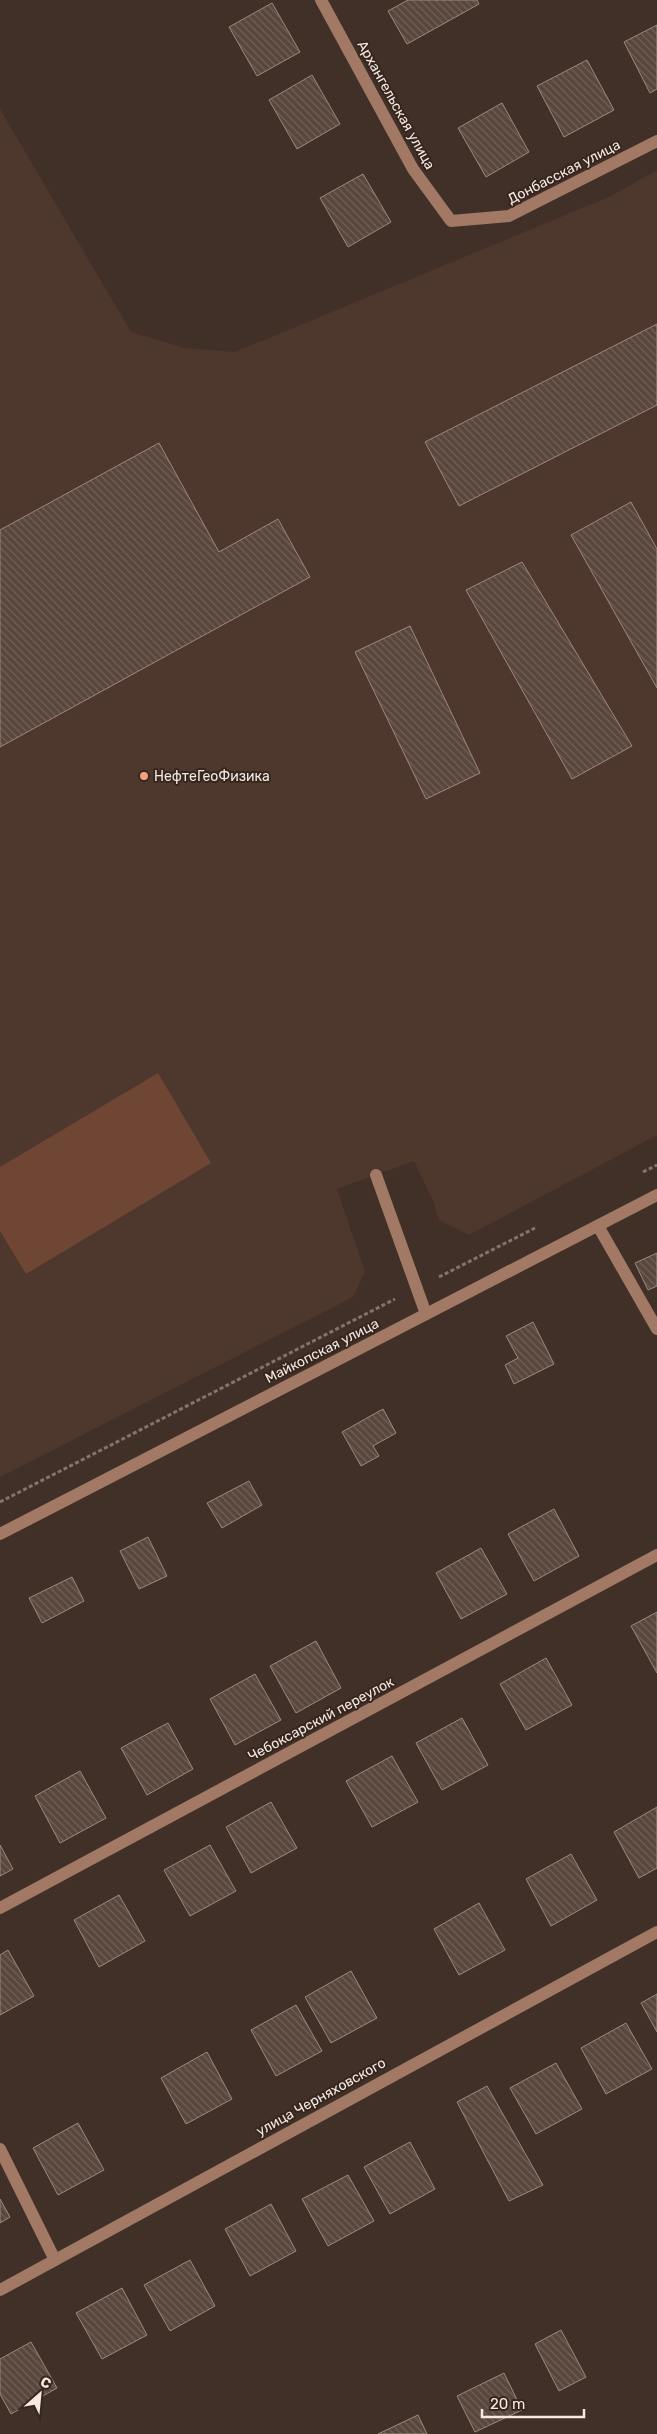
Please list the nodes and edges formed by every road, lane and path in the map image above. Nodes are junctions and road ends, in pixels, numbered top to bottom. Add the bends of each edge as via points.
1 (320, 0) edge
2 (657, 140) edge
3 (451, 221) joint
4 (657, 1165) edge
5 (639, 1174) dead end
6 (376, 1175) dead end
7 (657, 1196) edge
8 (541, 1224) dead end
9 (598, 1226) junction
10 (417, 1288) junction
11 (426, 1314) junction
12 (657, 1329) edge
13 (0, 1502) edge
14 (0, 1534) edge
15 (657, 1556) edge
16 (0, 1908) edge
17 (657, 1932) edge
18 (0, 2149) edge
19 (55, 2260) junction
20 (0, 2290) edge

1 - 3 street, Архангельская улица via 412,169
2 - 3 street, Донбасская улица via 509,216
4 - 5 path
6 - 10 street
7 - 9 street, Майкопская улица
8 - 10 path
9 - 11 street, Майкопская улица
9 - 12 street
10 - 11 street
10 - 13 path
11 - 14 street, Майкопская улица
15 - 16 street, Чебоксарский переулок
17 - 19 street, улица Черняховского
18 - 19 street
19 - 20 street, улица Черняховского

